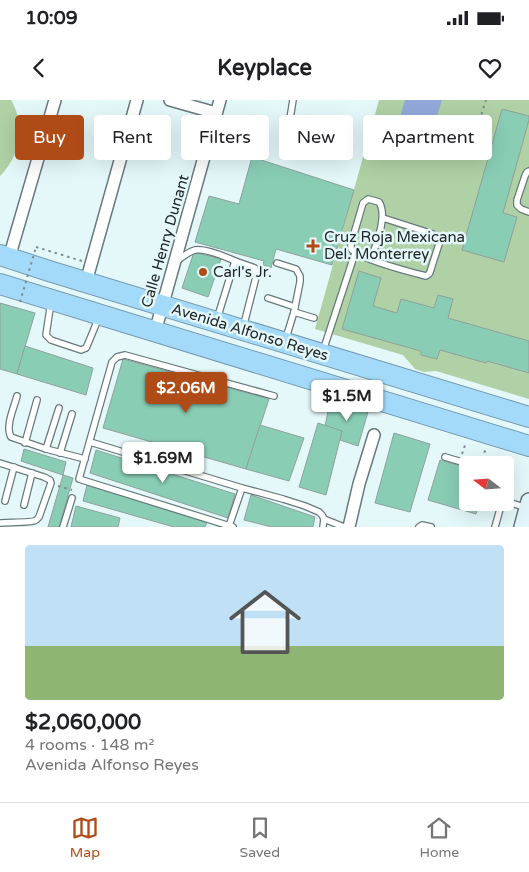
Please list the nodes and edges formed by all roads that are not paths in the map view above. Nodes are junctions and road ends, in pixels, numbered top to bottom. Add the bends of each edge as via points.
1 (55, 100) edge
2 (137, 100) edge
3 (170, 100) edge
4 (220, 100) edge
5 (293, 100) edge
6 (216, 113) junction
7 (291, 115) edge
8 (529, 171) edge
9 (529, 212) edge
10 (383, 218) junction
11 (355, 253) junction
12 (4, 257) edge
13 (371, 259) junction
14 (235, 261) junction
15 (175, 262) junction
16 (277, 263) dead end
17 (89, 273) junction
18 (0, 285) edge
19 (268, 298) dead end
20 (52, 300) junction
21 (162, 305) junction
22 (294, 309) junction
23 (100, 315) junction
24 (314, 318) dead end
25 (216, 322) junction
26 (242, 330) junction
27 (155, 332) junction
28 (285, 343) junction
29 (322, 354) junction
30 (17, 396) dead end
31 (274, 396) dead end
32 (37, 400) dead end
33 (58, 408) dead end
34 (72, 414) dead end
35 (525, 415) edge
36 (374, 435) dead end
37 (90, 442) junction
38 (25, 443) junction
39 (529, 446) edge
40 (46, 449) junction
41 (60, 453) junction
42 (445, 457) dead end
43 (85, 459) junction
44 (459, 461) edge
45 (0, 463) edge
46 (14, 467) junction
47 (32, 473) junction
48 (242, 488) junction
49 (72, 498) road end
50 (5, 501) dead end
51 (514, 502) edge
52 (528, 504) edge
53 (24, 505) dead end
54 (499, 511) edge
55 (324, 519) junction
56 (0, 523) edge
57 (231, 526) edge
58 (63, 527) edge
59 (323, 527) edge
60 (344, 527) edge
61 (349, 527) edge
62 (419, 527) edge
63 (432, 527) edge
64 (495, 527) edge
65 (522, 527) edge

1 - 12 street
2 - 17 street
3 - 6 street
4 - 6 street, Calle Henry Dunant
5 - 7 lane
6 - 15 street, Calle Henry Dunant
8 - 9 lane via 517,204
10 - 11 lane via 380,202 364,201 351,244
10 - 13 lane
10 - 13 lane via 433,234 440,244 427,275
11 - 13 lane
11 - 29 lane
12 - 17 highway, Avenida Alfonso Reyes
14 - 15 lane via 196,250
14 - 25 lane
14 - 26 lane via 256,270
15 - 21 street, Calle Henry Dunant
16 - 22 lane via 292,267 300,276
17 - 21 highway, Avenida Alfonso Reyes
18 - 20 highway, Avenida Alfonso Reyes
19 - 22 lane
20 - 23 highway, Avenida Alfonso Reyes
20 - 23 lane via 46,335 51,340 81,350 86,348
21 - 25 highway, Avenida Alfonso Reyes
21 - 27 street, Calle Henry Dunant
22 - 24 lane
22 - 28 lane
23 - 27 highway, Avenida Alfonso Reyes
25 - 26 highway, Avenida Alfonso Reyes
26 - 28 highway, Avenida Alfonso Reyes
27 - 39 highway, Avenida Alfonso Reyes
28 - 29 highway, Avenida Alfonso Reyes
29 - 35 highway, Avenida Alfonso Reyes
30 - 38 lane via 8,431 11,437
31 - 37 lane via 120,356 112,362
32 - 38 lane
33 - 40 lane
34 - 41 lane
36 - 61 street
37 - 43 lane
37 - 48 lane
38 - 40 lane
40 - 41 lane
41 - 43 lane
42 - 44 lane
43 - 57 lane via 79,479
45 - 46 lane
46 - 47 lane
46 - 50 lane
47 - 53 lane
47 - 56 lane via 50,480 39,517 30,522
48 - 55 lane via 305,506 319,512
48 - 57 lane
49 - 58 lane
51 - 52 lane
52 - 65 street
54 - 64 lane
55 - 59 lane
55 - 60 lane
62 - 63 lane

